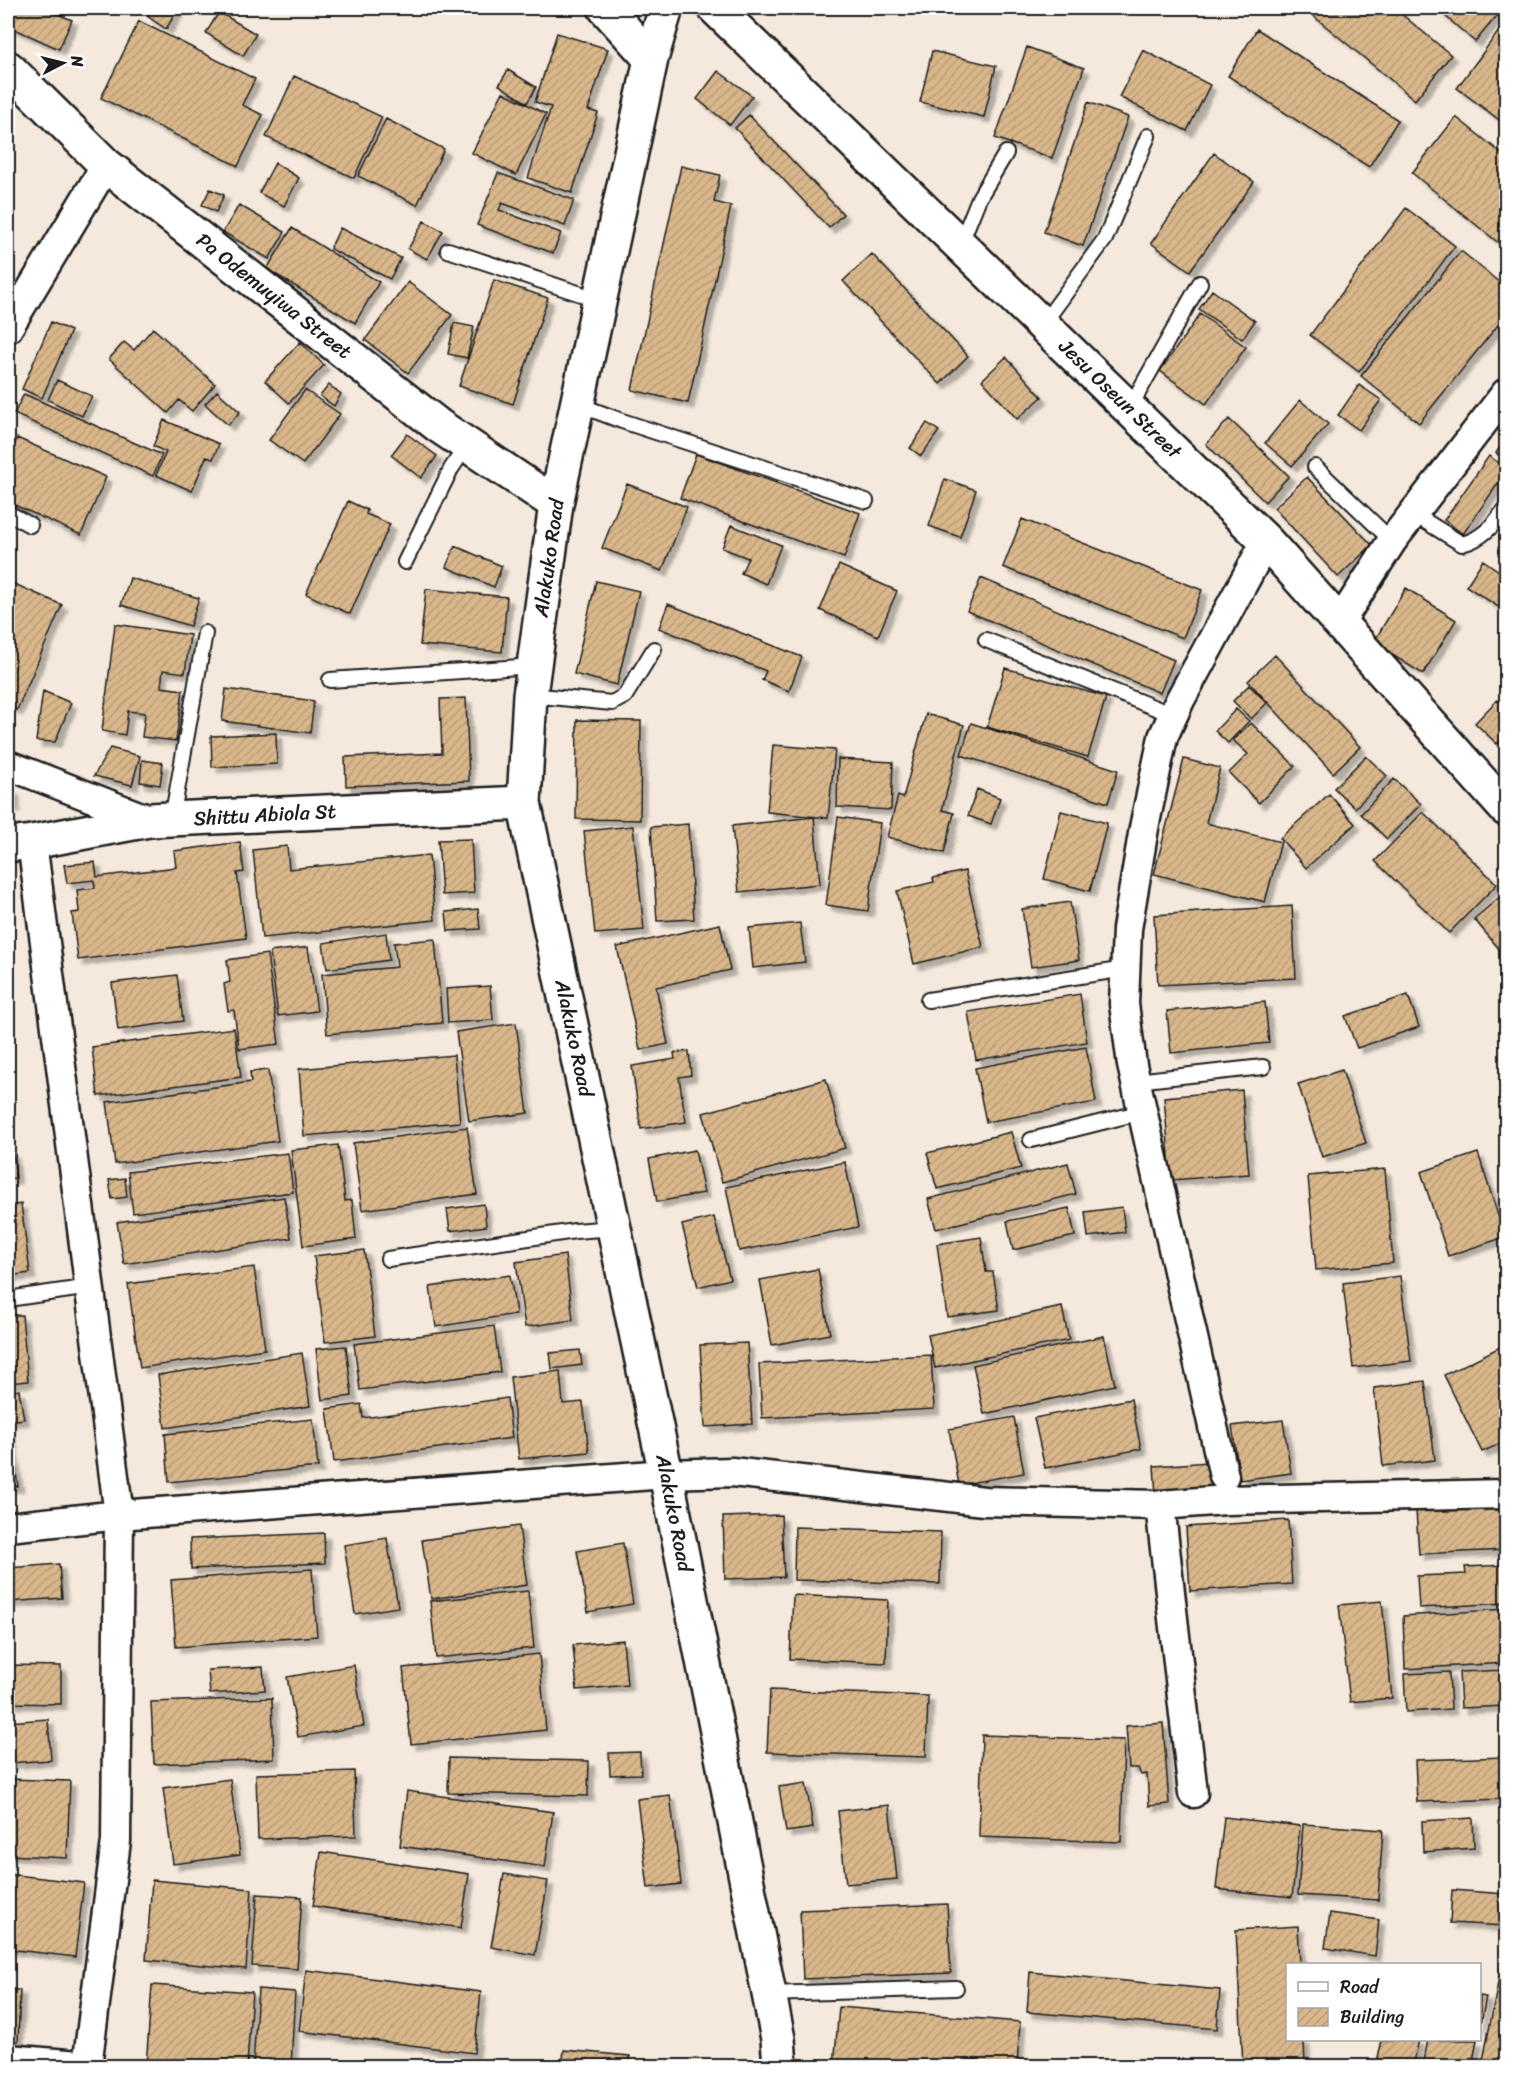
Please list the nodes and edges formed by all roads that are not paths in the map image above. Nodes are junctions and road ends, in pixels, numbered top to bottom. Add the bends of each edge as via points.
1 (605, 8) edge
2 (666, 8) edge
3 (715, 8) edge
4 (651, 59) junction
5 (8, 68) edge
6 (1148, 136) dead end
7 (1006, 153) dead end
8 (106, 165) junction
9 (960, 244) junction
10 (447, 250) dead end
11 (1200, 283) dead end
12 (599, 300) junction
13 (1043, 324) junction
14 (8, 328) edge
15 (1506, 393) edge
16 (577, 404) junction
17 (1129, 408) junction
18 (467, 445) junction
19 (1315, 467) dead end
20 (866, 501) dead end
21 (556, 504) junction
22 (1506, 508) edge
23 (8, 513) edge
24 (1412, 513) junction
25 (30, 525) dead end
26 (1266, 541) junction
27 (1392, 541) junction
28 (405, 562) dead end
29 (1340, 622) junction
30 (205, 633) dead end
31 (986, 640) dead end
32 (654, 649) dead end
33 (330, 680) dead end
34 (532, 681) junction
35 (1173, 715) junction
36 (8, 765) edge
37 (524, 803) junction
38 (1506, 809) edge
39 (160, 820) junction
40 (20, 843) edge
41 (1125, 969) junction
42 (928, 1000) dead end
43 (1263, 1066) dead end
44 (1136, 1082) junction
45 (1142, 1112) junction
46 (1031, 1140) dead end
47 (614, 1228) junction
48 (388, 1259) dead end
49 (90, 1287) junction
50 (8, 1299) edge
51 (666, 1474) junction
52 (1224, 1476) dead end
53 (1506, 1494) edge
54 (1160, 1505) junction
55 (119, 1515) junction
56 (8, 1527) edge
57 (1193, 1793) dead end
58 (956, 1988) dead end
59 (769, 1994) junction
60 (8, 2059) edge
61 (89, 2066) edge
62 (780, 2067) edge

1 - 4 main road
2 - 4 main road, Alakuko Road
3 - 9 main road, Jesu Oseun Street
4 - 12 main road, Alakuko Road
5 - 8 main road, Pa Odemuyiwa Street
6 - 13 lane via 1105,239
7 - 9 lane via 979,198
8 - 14 street
8 - 18 main road, Pa Odemuyiwa Street
9 - 13 main road, Jesu Oseun Street
10 - 12 lane
11 - 17 lane
12 - 16 main road, Alakuko Road
13 - 17 main road, Jesu Oseun Street
15 - 24 street
16 - 20 lane
16 - 21 main road, Alakuko Road
17 - 26 main road, Jesu Oseun Street
18 - 21 main road, Pa Odemuyiwa Street
18 - 28 lane
19 - 27 lane
21 - 34 main road, Alakuko Road
22 - 24 lane via 1487,532 1462,544
23 - 25 lane
24 - 27 street
26 - 29 main road, Jesu Oseun Street
26 - 35 street
27 - 29 street
29 - 38 main road, Jesu Oseun Street
30 - 39 lane
31 - 35 lane
32 - 34 lane via 626,696 612,703
33 - 34 lane
34 - 37 main road, Alakuko Road
35 - 41 street via 1163,737 1144,828 1127,929
36 - 39 street
37 - 39 main road, Shittu Abiola St
37 - 47 main road, Alakuko Road
39 - 40 main road, Shittu Abiola St
40 - 49 street
41 - 42 lane
41 - 44 street via 1124,1004
43 - 44 lane
44 - 45 street
45 - 46 lane
45 - 52 street
47 - 48 lane
47 - 51 main road, Alakuko Road
49 - 50 lane
49 - 55 street
51 - 54 street via 732,1472 984,1501
51 - 55 street
51 - 59 main road, Alakuko Road
53 - 54 street
54 - 57 street
55 - 56 street
55 - 61 street via 116,1841
58 - 59 lane
59 - 62 main road, Alakuko Road
60 - 61 street

